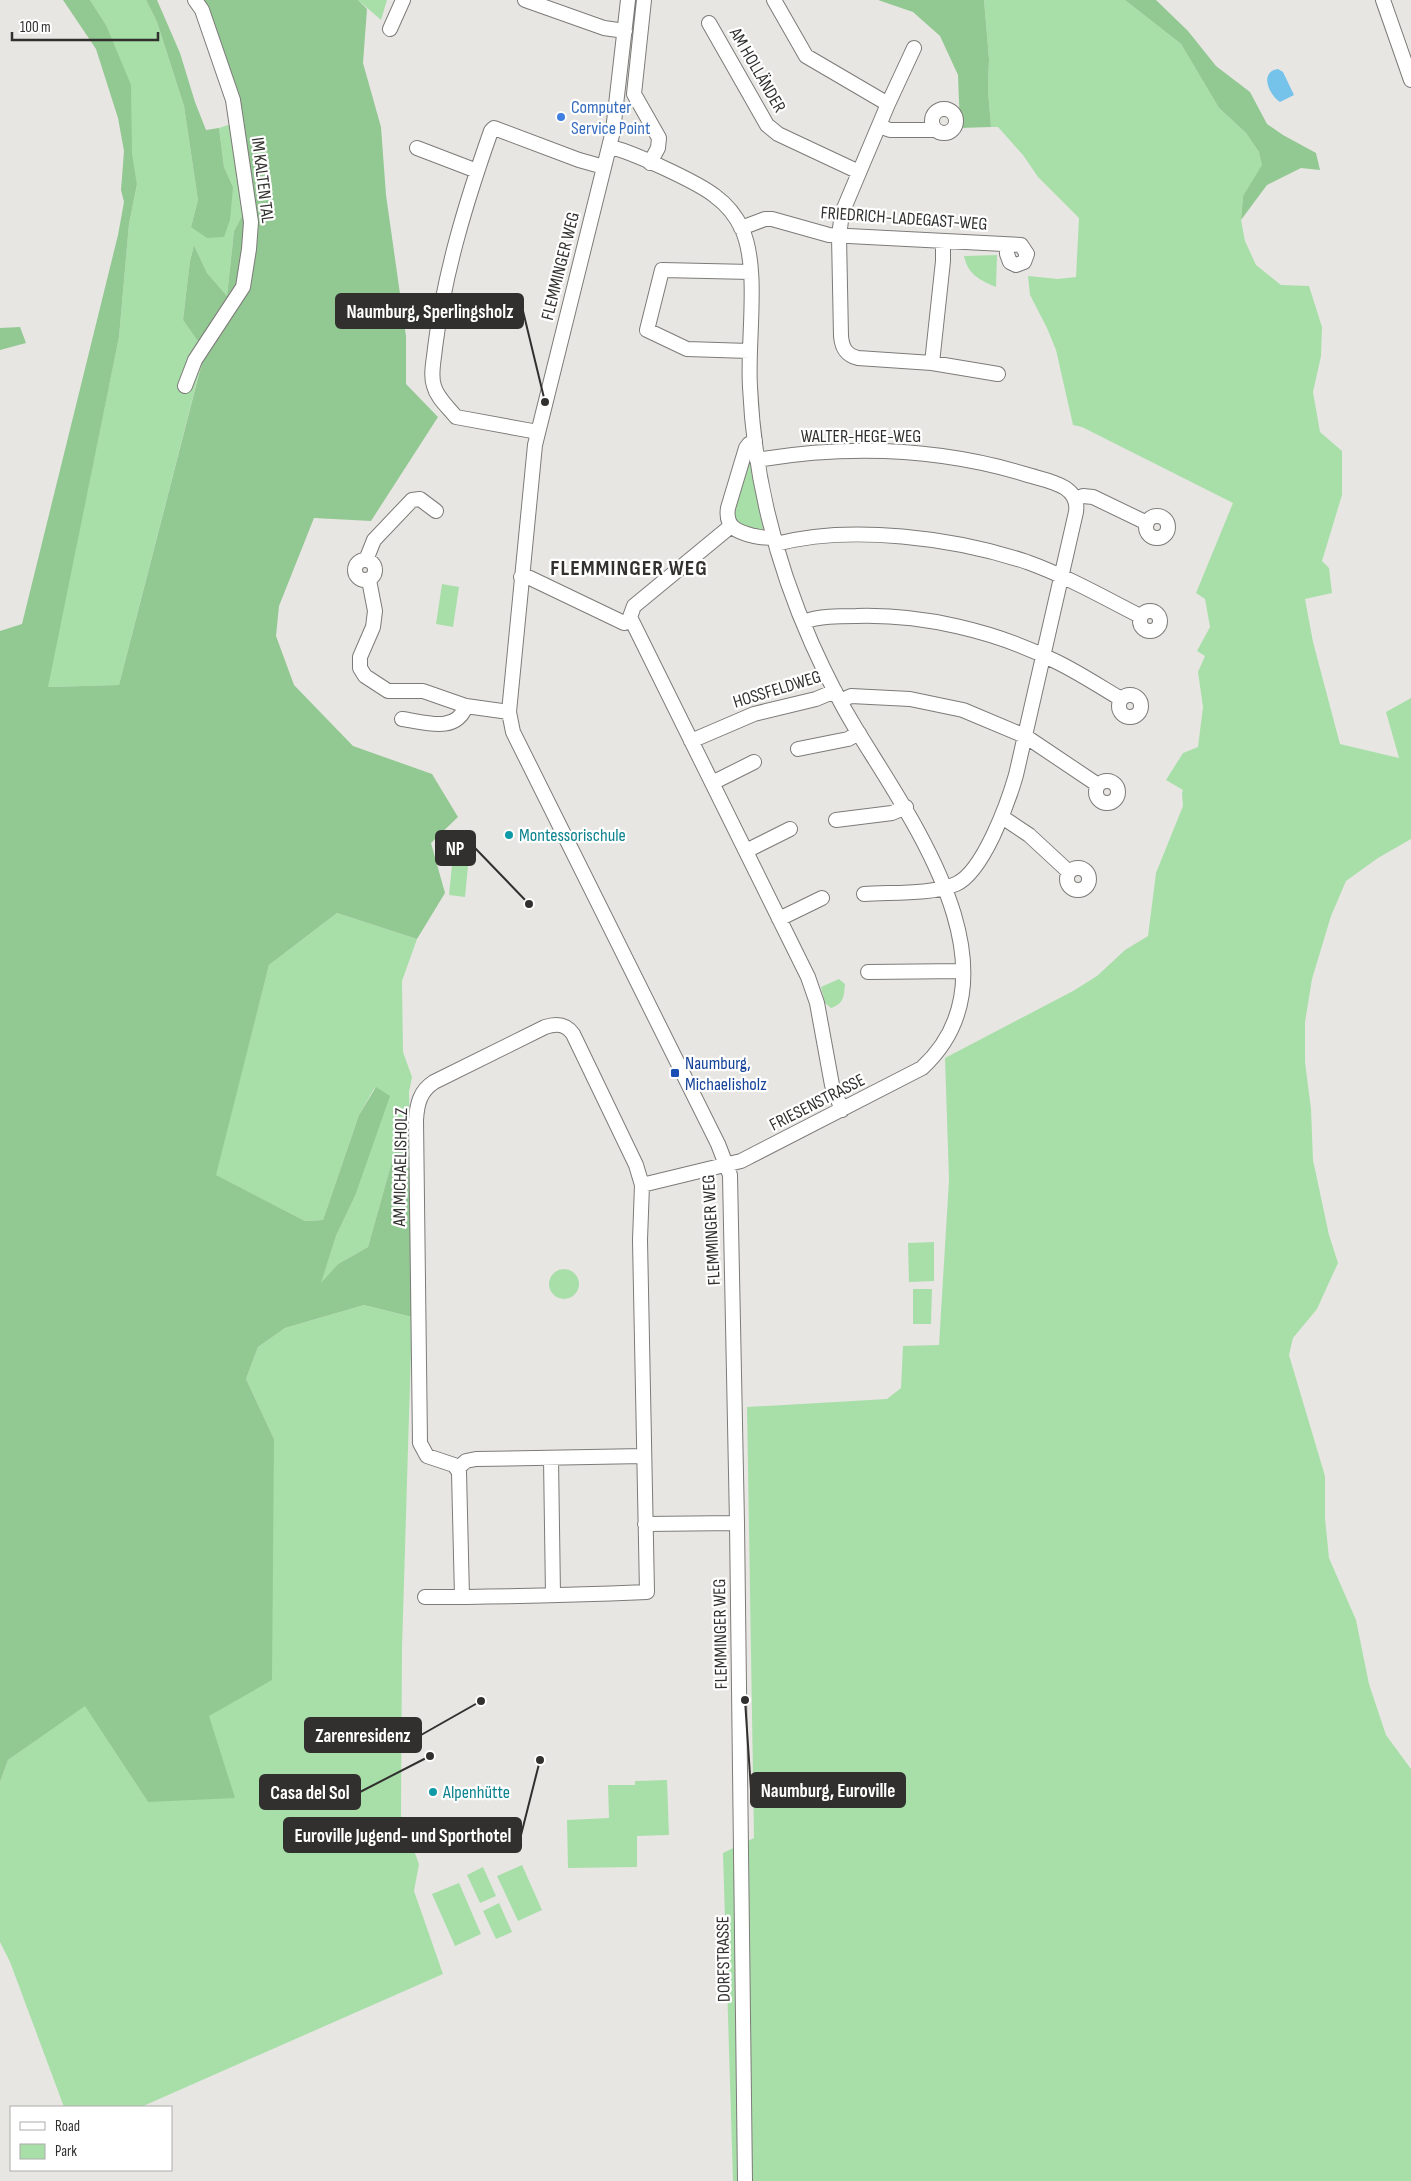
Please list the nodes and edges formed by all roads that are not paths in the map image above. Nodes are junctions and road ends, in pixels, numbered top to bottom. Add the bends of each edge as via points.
1 (195, 0) edge
2 (403, 0) edge
3 (525, 0) edge
4 (628, 0) edge
5 (644, 0) edge
6 (774, 0) edge
7 (1383, 0) edge
8 (709, 23) dead end
9 (390, 29) dead end
10 (625, 31) junction
11 (914, 48) dead end
12 (1411, 80) edge
13 (888, 104) junction
14 (879, 126) junction
15 (936, 130) dead end
16 (609, 147) junction
17 (418, 148) dead end
18 (650, 163) junction
19 (604, 167) junction
20 (477, 171) junction
21 (859, 172) junction
22 (742, 228) junction
23 (839, 236) junction
24 (943, 241) junction
25 (1007, 245) dead end
26 (751, 272) junction
27 (749, 351) junction
28 (932, 363) junction
29 (998, 374) dead end
30 (185, 386) dead end
31 (538, 432) junction
32 (755, 441) junction
33 (757, 460) junction
34 (1075, 499) junction
35 (436, 511) dead end
36 (1147, 523) dead end
37 (731, 526) junction
38 (775, 541) junction
39 (1062, 576) junction
40 (521, 577) junction
41 (1140, 616) dead end
42 (631, 621) junction
43 (803, 622) junction
44 (1044, 656) junction
45 (837, 696) junction
46 (1121, 699) dead end
47 (466, 706) junction
48 (509, 712) junction
49 (402, 719) dead end
50 (859, 733) junction
51 (1025, 736) junction
52 (691, 741) junction
53 (798, 749) dead end
54 (754, 762) dead end
55 (712, 783) junction
56 (1098, 785) dead end
57 (906, 807) junction
58 (1002, 817) junction
59 (836, 820) dead end
60 (790, 829) dead end
61 (746, 851) junction
62 (1069, 872) dead end
63 (944, 888) junction
64 (864, 894) dead end
65 (822, 898) dead end
66 (779, 919) junction
67 (963, 971) junction
68 (868, 972) dead end
69 (842, 1110) junction
70 (727, 1165) junction
71 (642, 1185) junction
72 (644, 1456) junction
73 (552, 1458) junction
74 (458, 1468) junction
75 (737, 1523) junction
76 (645, 1524) junction
77 (554, 1596) junction
78 (425, 1597) dead end
79 (462, 1597) junction
80 (740, 1737) joint
81 (745, 2181) edge

1 - 30 street, IM KALTEN TAL via 202,10 233,100 251,222 250,249 242,287 195,360
2 - 9 street
3 - 10 street via 604,28
4 - 10 street, FLEMMINGER WEG
5 - 18 street via 634,94 659,138
6 - 13 street via 806,56
7 - 12 street
8 - 21 street, AM HOLLÄNDER via 767,125 778,134
10 - 16 street, FLEMMINGER WEG
11 - 13 street
13 - 14 street
14 - 15 street via 890,130
14 - 21 street
16 - 18 street, FRIESENSTRASSE
16 - 19 street, FLEMMINGER WEG
17 - 20 street
18 - 22 street, FRIESENSTRASSE via 714,195
19 - 20 street via 494,128
19 - 31 street, FLEMMINGER WEG
20 - 31 street via 441,302 434,386 438,396 456,417
21 - 23 street via 842,213
22 - 23 street, FRIEDRICH-LADEGAST-WEG via 772,219 813,232
22 - 26 street, FRIESENSTRASSE via 750,254
23 - 24 street, FRIEDRICH-LADEGAST-WEG
23 - 28 street via 844,349 858,358
24 - 25 street, FRIEDRICH-LADEGAST-WEG
24 - 28 street
26 - 27 street, FRIESENSTRASSE
26 - 27 street via 662,270 647,330 687,349
27 - 32 street, FRIESENSTRASSE
28 - 29 street
31 - 40 street, FLEMMINGER WEG
32 - 33 street, FRIESENSTRASSE
32 - 37 street via 746,448 728,508 727,518
33 - 34 street, WALTER-HEGE-WEG via 843,451 925,454 982,463 1035,477 1065,488
33 - 38 street, FRIESENSTRASSE
34 - 36 street via 1093,497
34 - 39 street via 1076,512
35 - 47 street via 420,499 412,500 374,540 366,560 357,564 355,571 360,579 369,580 376,611 360,657 362,672 388,690 423,691
37 - 38 street via 746,534
37 - 42 street via 634,606
38 - 39 street via 848,536 925,539 1000,554
38 - 43 street, FRIESENSTRASSE
39 - 41 street
39 - 44 street
40 - 42 street via 530,578 624,623
40 - 48 street, FLEMMINGER WEG
42 - 52 street
43 - 44 street via 866,616 925,620 981,633
43 - 45 street, FRIESENSTRASSE
44 - 46 street
44 - 51 street
45 - 50 street, FRIESENSTRASSE
45 - 51 street, HOSSFELDWEG via 910,699 938,704 981,717
45 - 52 street, HOSSFELDWEG via 754,714
47 - 48 street
47 - 49 street via 457,721 448,724
48 - 70 street, FLEMMINGER WEG via 513,732
50 - 53 street via 848,739
50 - 57 street, FRIESENSTRASSE
51 - 56 street
51 - 58 street
52 - 55 street
54 - 55 street
55 - 61 street
57 - 59 street via 892,813
57 - 63 street, FRIESENSTRASSE
58 - 62 street via 1029,835
58 - 63 street via 964,879
60 - 61 street
61 - 66 street
63 - 64 street
63 - 67 street, FRIESENSTRASSE via 957,930
65 - 66 street
66 - 69 street via 812,988 830,1078
67 - 68 street
67 - 69 street, FRIESENSTRASSE via 955,1024 941,1048 922,1068
69 - 70 street, FRIESENSTRASSE via 752,1156
70 - 71 street
70 - 75 street, FLEMMINGER WEG via 732,1193
71 - 72 street, AM MICHAELISHOLZ via 639,1217
71 - 74 street, AM MICHAELISHOLZ via 628,1146 577,1043 569,1028 562,1025 545,1027 440,1079 422,1094 416,1120 420,1443 431,1458
72 - 73 street
72 - 76 street, AM MICHAELISHOLZ
73 - 74 street via 476,1459 466,1461
73 - 77 street
74 - 79 street
75 - 76 street
75 - 80 street, FLEMMINGER WEG
76 - 77 street, AM MICHAELISHOLZ via 647,1592
77 - 79 street, AM MICHAELISHOLZ
78 - 79 street, AM MICHAELISHOLZ
80 - 81 street, DORFSTRASSE

